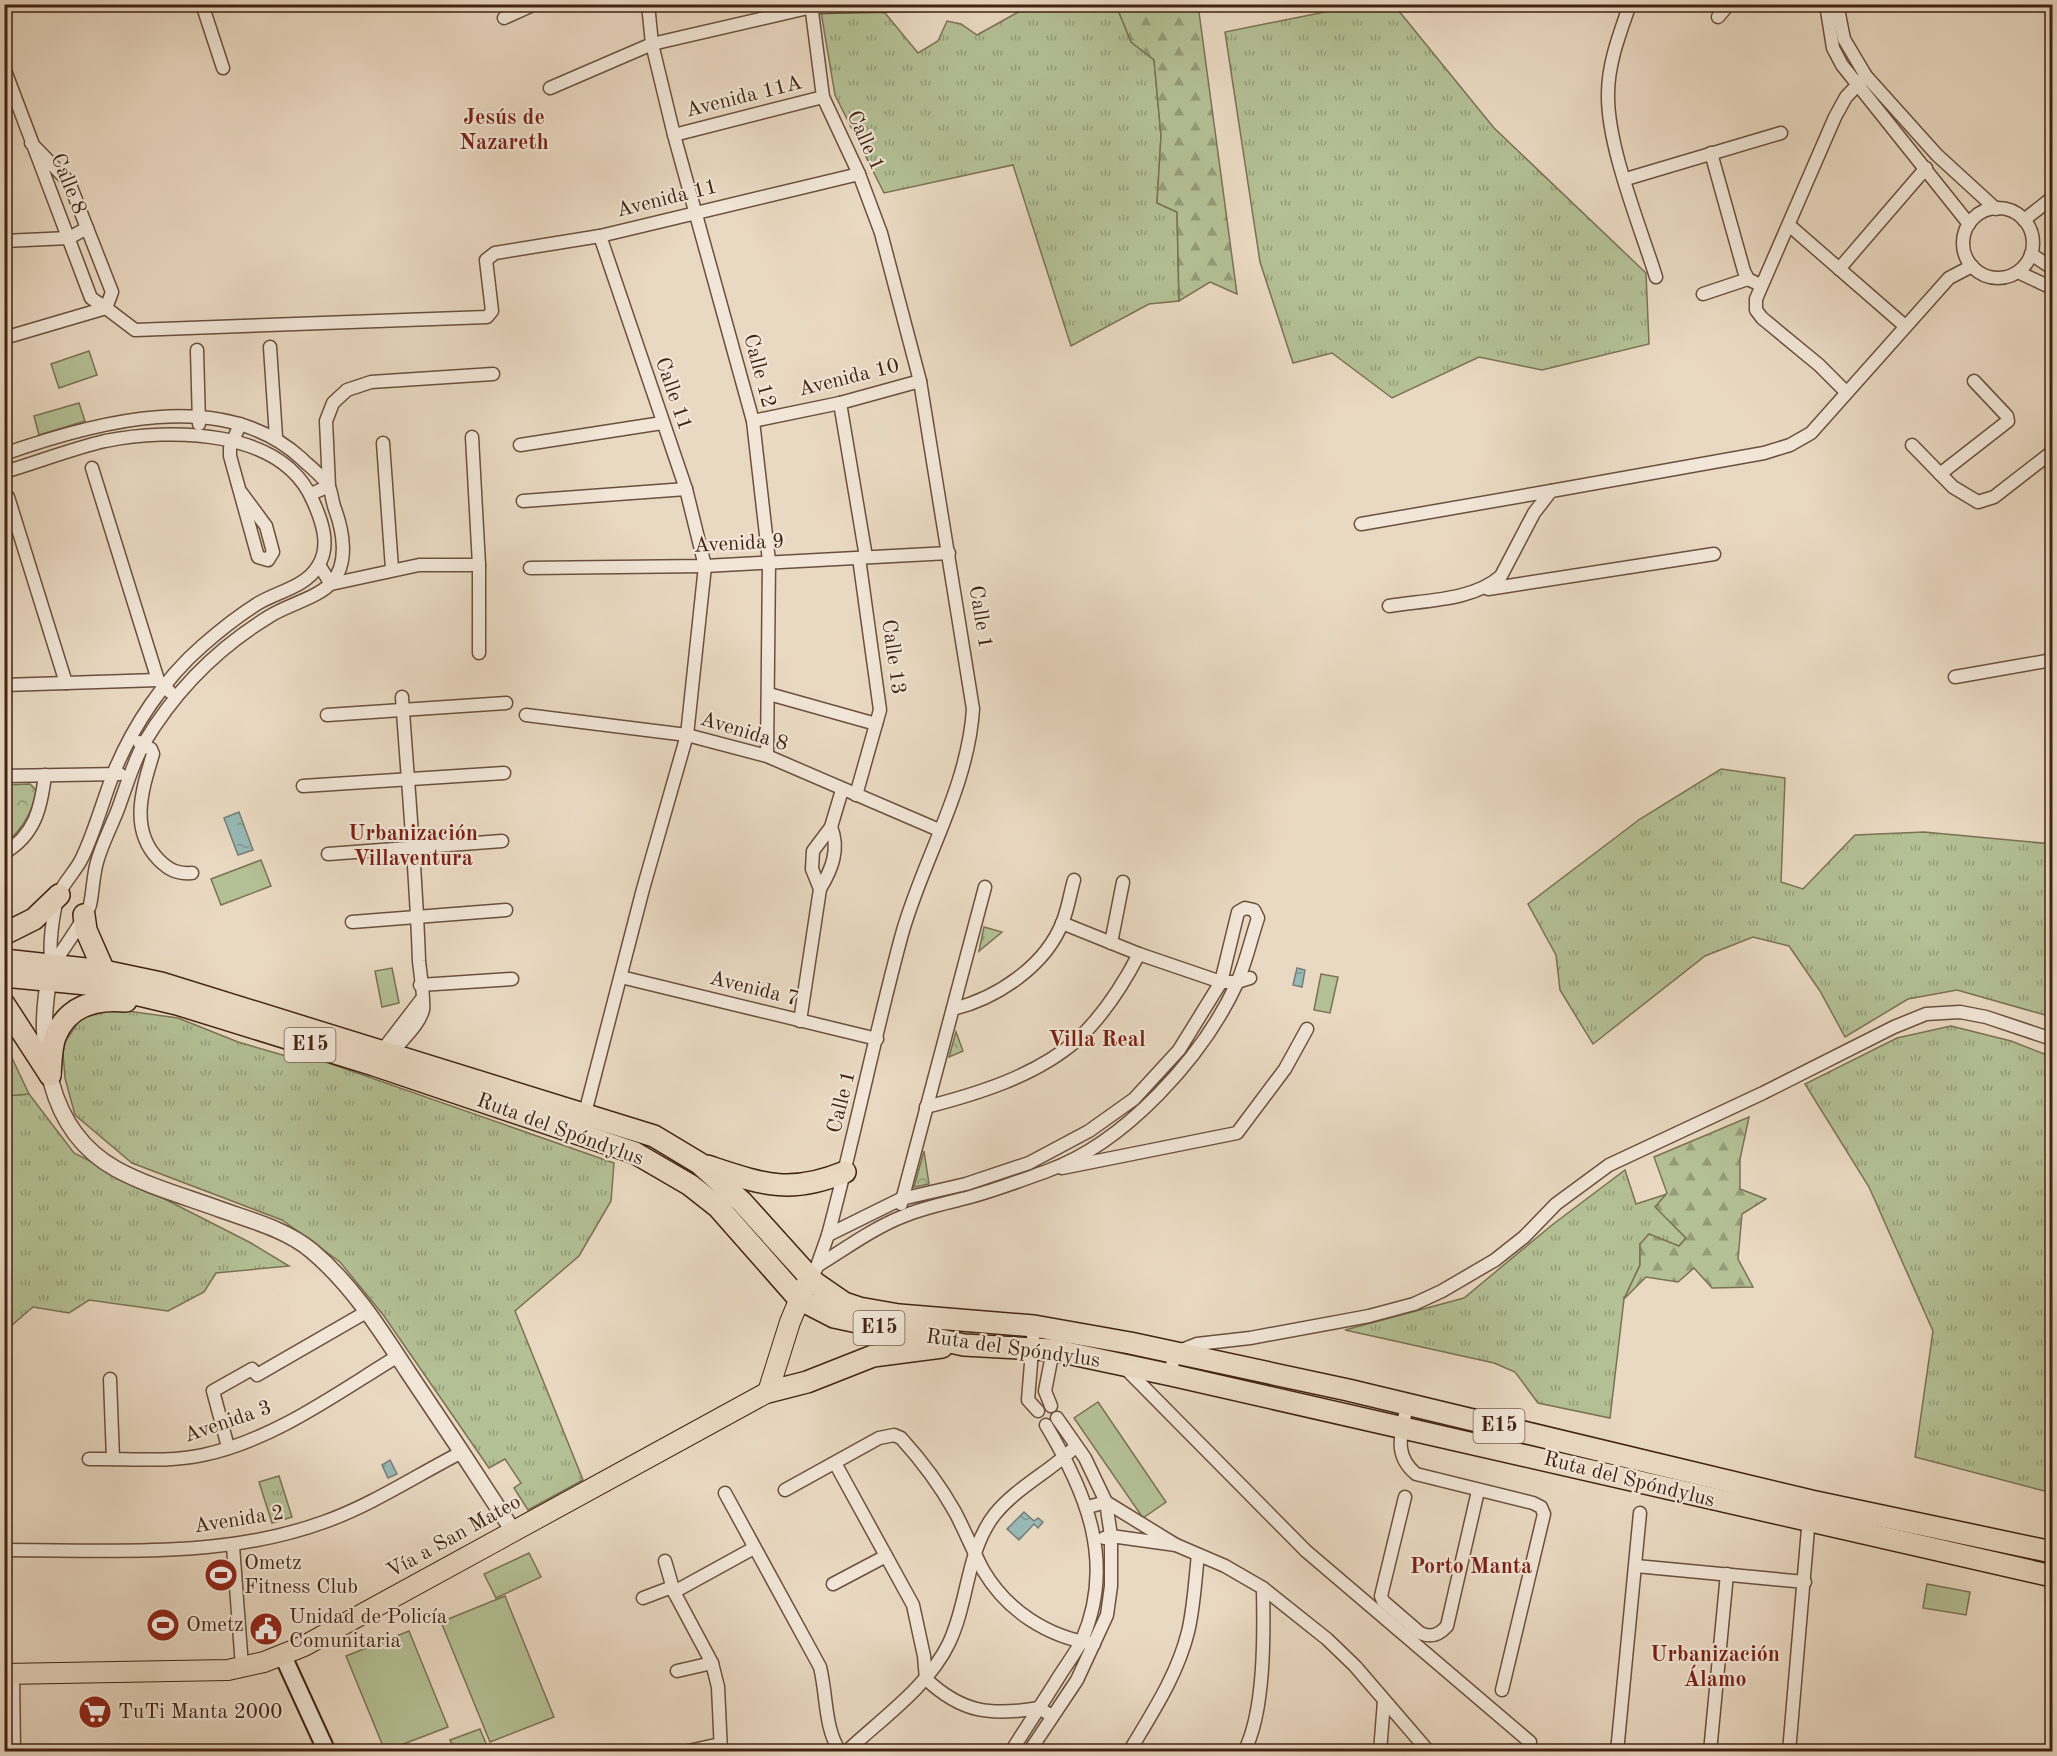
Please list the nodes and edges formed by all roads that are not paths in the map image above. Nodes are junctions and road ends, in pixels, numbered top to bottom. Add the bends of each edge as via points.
1 (202, 4) edge
2 (535, 4) edge
3 (648, 4) edge
4 (958, 4) edge
5 (1630, 4) edge
6 (1728, 4) edge
7 (1826, 4) edge
8 (1837, 4) edge
9 (811, 6) edge
10 (1718, 16) dead end
11 (504, 18) dead end
12 (652, 44) junction
13 (4, 68) edge
14 (223, 68) dead end
15 (1861, 81) junction
16 (550, 88) dead end
17 (823, 97) junction
18 (1780, 133) dead end
19 (674, 135) junction
20 (31, 143) junction
21 (1711, 153) junction
22 (1926, 168) junction
23 (859, 174) junction
24 (1626, 179) junction
25 (2052, 198) edge
26 (1996, 209) junction
27 (695, 212) junction
28 (2024, 220) junction
29 (1969, 224) junction
30 (1790, 226) junction
31 (87, 228) junction
32 (600, 236) junction
33 (69, 238) junction
34 (4, 241) edge
35 (2031, 254) junction
36 (486, 260) joint
37 (1972, 267) junction
38 (1839, 268) junction
39 (2052, 268) edge
40 (2018, 272) junction
41 (1656, 277) dead end
42 (1754, 282) junction
43 (2052, 288) edge
44 (1703, 294) dead end
45 (106, 308) junction
46 (1905, 326) junction
47 (4, 338) edge
48 (270, 347) dead end
49 (197, 350) dead end
50 (493, 374) dead end
51 (920, 381) junction
52 (1974, 381) dead end
53 (1846, 392) junction
54 (840, 402) junction
55 (151, 418) junction
56 (200, 418) junction
57 (753, 421) junction
58 (662, 423) junction
59 (240, 424) junction
60 (155, 434) junction
61 (200, 435) junction
62 (276, 437) junction
63 (472, 437) dead end
64 (233, 440) junction
65 (383, 443) dead end
66 (520, 445) dead end
67 (1912, 445) dead end
68 (2052, 452) edge
69 (4, 454) edge
70 (92, 468) dead end
71 (4, 472) edge
72 (1940, 474) junction
73 (329, 486) junction
74 (686, 489) junction
75 (240, 491) junction
76 (1551, 492) junction
77 (310, 494) junction
78 (8, 497) dead end
79 (524, 501) dead end
80 (1361, 524) dead end
81 (251, 532) junction
82 (271, 541) junction
83 (949, 553) junction
84 (1714, 554) dead end
85 (863, 558) junction
86 (769, 561) junction
87 (319, 565) junction
88 (479, 565) junction
89 (705, 566) junction
90 (530, 568) dead end
91 (392, 569) junction
92 (332, 584) junction
93 (1478, 590) junction
94 (1389, 606) dead end
95 (221, 631) junction
96 (229, 644) junction
97 (479, 653) dead end
98 (2052, 660) edge
99 (1955, 677) dead end
100 (66, 684) junction
101 (161, 684) junction
102 (4, 685) edge
103 (769, 694) junction
104 (177, 697) junction
105 (506, 703) dead end
106 (402, 704) junction
107 (526, 715) dead end
108 (327, 716) dead end
109 (876, 724) junction
110 (687, 735) junction
111 (130, 738) junction
112 (144, 744) junction
113 (767, 756) junction
114 (114, 772) junction
115 (504, 773) dead end
116 (45, 775) junction
117 (4, 776) edge
118 (130, 777) junction
119 (408, 779) junction
120 (303, 786) dead end
121 (842, 790) junction
122 (856, 795) junction
123 (831, 827) junction
124 (939, 830) junction
125 (502, 841) dead end
126 (413, 848) junction
127 (4, 853) edge
128 (328, 854) dead end
129 (192, 873) dead end
130 (1074, 880) dead end
131 (1123, 882) dead end
132 (986, 886) dead end
133 (820, 889) junction
134 (58, 895) junction
135 (506, 910) dead end
136 (87, 911) junction
137 (418, 916) junction
138 (352, 922) dead end
139 (1062, 923) junction
140 (4, 934) edge
141 (1111, 943) junction
142 (1139, 954) junction
143 (4, 960) edge
144 (51, 971) junction
145 (104, 971) junction
146 (4, 976) edge
147 (621, 977) junction
148 (1251, 978) dead end
149 (512, 979) dead end
150 (1221, 982) junction
151 (1237, 982) junction
152 (420, 985) junction
153 (4, 1004) edge
154 (177, 1004) junction
155 (953, 1009) junction
156 (800, 1021) junction
157 (1307, 1029) dead end
158 (877, 1039) junction
159 (2052, 1039) edge
160 (1179, 1050) junction
161 (1191, 1057) junction
162 (382, 1060) junction
163 (50, 1075) junction
164 (1134, 1099) junction
165 (926, 1107) junction
166 (1142, 1110) junction
167 (585, 1113) junction
168 (1089, 1131) junction
169 (1097, 1143) junction
170 (699, 1163) junction
171 (1030, 1169) junction
172 (845, 1172) junction
173 (1047, 1172) junction
174 (966, 1185) junction
175 (969, 1197) junction
176 (901, 1199) junction
177 (902, 1216) junction
178 (828, 1235) junction
179 (813, 1272) junction
180 (799, 1299) junction
181 (368, 1311) junction
182 (1034, 1326) junction
183 (1059, 1330) junction
184 (964, 1345) junction
185 (1031, 1348) junction
186 (1053, 1350) junction
187 (1174, 1353) junction
188 (398, 1356) junction
189 (1122, 1365) junction
190 (1171, 1375) junction
191 (110, 1379) dead end
192 (1045, 1391) junction
193 (768, 1392) junction
194 (1028, 1400) junction
195 (1407, 1405) junction
196 (1051, 1406) dead end
197 (1038, 1411) dead end
198 (1403, 1427) junction
199 (228, 1447) junction
200 (1075, 1447) junction
201 (462, 1452) junction
202 (1065, 1457) junction
203 (113, 1459) junction
204 (89, 1460) dead end
205 (835, 1463) junction
206 (784, 1490) dead end
207 (1478, 1491) junction
208 (725, 1493) dead end
209 (1405, 1497) dead end
210 (1106, 1502) junction
211 (1088, 1507) junction
212 (1810, 1512) junction
213 (1640, 1513) dead end
214 (513, 1531) junction
215 (1111, 1536) junction
216 (1094, 1541) junction
217 (1176, 1545) junction
218 (233, 1546) junction
219 (754, 1548) junction
220 (4, 1550) edge
221 (974, 1552) junction
222 (2052, 1552) edge
223 (1198, 1555) junction
224 (886, 1556) junction
225 (665, 1561) dead end
226 (1636, 1566) junction
227 (1727, 1574) junction
228 (2052, 1576) edge
229 (1805, 1582) junction
230 (833, 1584) dead end
231 (1263, 1588) junction
232 (673, 1590) junction
233 (643, 1598) dead end
234 (1081, 1642) junction
235 (1094, 1644) junction
236 (283, 1656) junction
237 (712, 1663) junction
238 (242, 1667) junction
239 (678, 1671) dead end
240 (9, 1674) edge
241 (926, 1679) junction
242 (1502, 1690) dead end
243 (1384, 1701) junction
244 (1039, 1708) junction
245 (1052, 1716) junction
246 (1530, 1742) dead end
247 (721, 1748) edge
248 (14, 1752) edge
249 (327, 1752) edge
250 (684, 1752) edge
251 (840, 1752) edge
252 (846, 1752) edge
253 (1011, 1752) edge
254 (1029, 1752) edge
255 (1129, 1752) edge
256 (1244, 1752) edge
257 (1380, 1752) edge
258 (1429, 1752) edge
259 (1617, 1752) edge
260 (1710, 1752) edge
261 (1790, 1752) edge

1 - 14 street
2 - 11 street
3 - 12 street, Calle 12
4 - 9 street
5 - 24 street via 1611,66 1608,94 1610,127
6 - 10 street
7 - 15 street via 1833,48
8 - 15 street via 1844,39
9 - 12 street
9 - 17 street, Calle 1
12 - 16 street
12 - 19 street, Calle 12
13 - 20 street, Calle 8
15 - 22 street
15 - 26 street
15 - 30 street via 1835,117
17 - 19 street, Avenida 11A
17 - 23 street, Calle 1
18 - 21 street
19 - 27 street, Calle 12
20 - 31 street via 69,182
20 - 33 street, Calle 8
21 - 24 street
21 - 42 street via 1743,271
22 - 29 street
22 - 38 street
23 - 27 street, Avenida 11
23 - 51 street, Calle 1 via 881,233
24 - 41 street
25 - 28 street
26 - 28 street via 2007,210
26 - 29 street via 1977,216
27 - 32 street, Avenida 11
27 - 57 street, Calle 12
28 - 35 street via 2033,242
29 - 37 street via 1963,246
30 - 38 street
30 - 42 street
31 - 33 street
31 - 45 street via 112,292
32 - 36 street, Avenida 11 via 495,253
32 - 58 street, Calle 11
33 - 34 street
33 - 45 street, Calle 8 via 92,298
35 - 39 street
35 - 40 street
36 - 45 street, Calle 8 via 492,311 487,317 135,330
37 - 40 street via 1989,277
37 - 46 street via 1949,278
38 - 46 street
40 - 43 street
42 - 44 street
42 - 53 street via 1756,310 1762,318
45 - 47 street
46 - 53 street
48 - 62 street
49 - 56 street
50 - 73 street via 371,382 346,390 333,403 326,422
51 - 54 street, Avenida 10
51 - 83 street, Calle 1
52 - 72 street via 2008,421
53 - 76 street via 1812,433 1778,450
54 - 57 street, Avenida 10
54 - 85 street, Calle 13
55 - 56 street
55 - 60 street
55 - 69 street via 102,425
56 - 59 street
56 - 61 street
57 - 86 street, Calle 12
58 - 66 street
58 - 74 street, Calle 11
59 - 62 street
59 - 64 street
60 - 61 street
60 - 71 street via 104,442
61 - 64 street
62 - 73 street
63 - 88 street
64 - 75 street via 230,456
64 - 77 street via 264,451 284,464
65 - 91 street
67 - 72 street
68 - 72 street via 1994,496 1978,502 1953,488
70 - 101 street
73 - 77 street
73 - 92 street via 343,550
74 - 79 street
74 - 89 street, Calle 11
75 - 81 street
75 - 82 street via 259,513
76 - 80 street
76 - 93 street via 1534,513 1501,576
77 - 87 street via 324,531 324,552
78 - 100 street
81 - 82 street
81 - 82 street via 261,560 272,557
83 - 85 street, Avenida 9
83 - 124 street, Calle 1 via 973,710 963,769
84 - 93 street
85 - 86 street, Avenida 9
85 - 109 street, Calle 13 via 880,710
86 - 89 street, Avenida 9
86 - 103 street, Calle 12
87 - 92 street
87 - 95 street via 312,575 258,603
88 - 91 street
88 - 97 street
89 - 90 street, Avenida 9
89 - 110 street, Calle 11
91 - 92 street
92 - 96 street via 272,615
93 - 94 street
95 - 96 street
95 - 101 street
96 - 104 street
98 - 99 street
100 - 101 street
100 - 102 street
101 - 104 street
101 - 111 street
103 - 109 street
103 - 113 street, Calle 12
104 - 112 street
105 - 106 street
106 - 108 street
106 - 119 street
107 - 110 street, Avenida 8
109 - 122 street, Calle 13
110 - 113 street, Avenida 8
110 - 147 street, Calle 11
111 - 112 street
111 - 114 street
112 - 118 street
112 - 129 street via 153,754 143,789 141,831 151,852 170,870
113 - 121 street, Avenida 8
114 - 116 street
114 - 118 street
114 - 134 street via 82,857
115 - 119 street
116 - 117 street
116 - 127 street via 36,820
118 - 136 street via 97,863
119 - 120 street
119 - 126 street
121 - 122 street, Avenida 8
121 - 123 street
122 - 124 street, Avenida 8
123 - 133 street via 836,838 834,854
123 - 133 street via 818,842 812,859
124 - 158 street, Calle 1 via 903,933
125 - 126 street
126 - 128 street
126 - 137 street
130 - 139 street
131 - 141 street
132 - 155 street
133 - 156 street
134 - 140 highway via 34,919
134 - 144 street
135 - 137 street
136 - 144 street
136 - 145 highway via 91,942
137 - 138 street
137 - 152 street
139 - 141 street
139 - 155 street via 1045,951 1019,978 984,999
141 - 142 street
142 - 150 street
142 - 165 street via 1125,981 1076,1040 1030,1070 999,1084
143 - 144 highway, Ruta del Spóndylus / E15
144 - 145 highway, Ruta del Spóndylus / E15
144 - 146 highway, Ruta del Spóndylus / E15
144 - 154 highway, Ruta del Spóndylus / E15
144 - 163 street via 43,1021 43,1046
145 - 162 highway, Ruta del Spóndylus / E15 via 208,996
147 - 156 street, Avenida 7
147 - 167 street, Calle 11
148 - 151 street
149 - 152 street
150 - 151 street
150 - 151 street via 1234,920 1245,908 1254,910 1258,918
150 - 160 street
151 - 161 street
152 - 162 street via 423,1013
153 - 163 highway
154 - 162 highway, Ruta del Spóndylus / E15
154 - 163 highway via 110,999 88,1003 71,1016 54,1039
155 - 165 street
156 - 158 street, Avenida 7
157 - 173 street via 1285,1069 1237,1133
158 - 172 street, Calle 1
159 - 187 street via 1986,1017 1960,1012 1926,1014 1609,1165 1556,1204 1495,1260 1423,1299 1370,1316 1197,1344
160 - 161 street
160 - 164 street
161 - 166 street
162 - 167 highway, Ruta del Spóndylus / E15
162 - 180 highway, Ruta del Spóndylus / E15 via 635,1153 663,1169 718,1207
163 - 181 street via 69,1126 99,1158 133,1178 288,1235 312,1251
164 - 166 street
164 - 168 street
165 - 176 street
166 - 169 street
167 - 170 highway, Ruta del Spóndylus / E15 via 654,1136
168 - 169 street
168 - 171 street
169 - 173 street
170 - 172 highway via 788,1186 818,1183
170 - 179 highway, Ruta del Spóndylus / E15
171 - 173 street
171 - 174 street
171 - 175 street via 1014,1183
172 - 178 street, Calle 1
174 - 175 street
174 - 176 street
175 - 177 street
176 - 177 street
176 - 178 street
177 - 179 street
178 - 179 street, Calle 1
179 - 180 main road
179 - 182 highway, Ruta del Spóndylus / E15 via 844,1303 859,1308
180 - 184 highway, Ruta del Spóndylus / E15 via 834,1317
180 - 193 main road
181 - 188 street
181 - 199 street via 257,1375 252,1369 213,1391
182 - 183 highway, Ruta del Spóndylus / E15
182 - 185 street
183 - 186 street
183 - 187 highway, Ruta del Spóndylus / E15
184 - 185 highway, Ruta del Spóndylus / E15
184 - 193 highway via 873,1356 807,1382
185 - 186 highway, Ruta del Spóndylus / E15
185 - 194 street
186 - 189 highway, Ruta del Spóndylus / E15
186 - 192 street
187 - 190 street
187 - 195 highway, Ruta del Spóndylus / E15
188 - 199 street, Avenida 3 via 288,1422
188 - 201 street
189 - 190 highway, Ruta del Spóndylus / E15
189 - 246 street via 1306,1551
190 - 198 highway, Ruta del Spóndylus / E15
191 - 203 street
192 - 194 street
192 - 196 street
193 - 214 main road, Vía a San Mateo
194 - 197 street
195 - 198 street
195 - 212 highway, Ruta del Spóndylus / E15
198 - 207 street via 1400,1445 1405,1465 1416,1474
198 - 212 highway, Ruta del Spóndylus / E15
199 - 203 street, Avenida 3 via 182,1458
200 - 202 street
200 - 202 street via 1052,1421
200 - 210 street
201 - 214 street
201 - 218 street, Avenida 2 via 327,1521
202 - 211 street
202 - 221 street via 994,1515
203 - 204 street, Avenida 3
205 - 206 street
205 - 221 street via 887,1435 901,1438 954,1511
205 - 224 street
207 - 209 street via 1447,1626 1442,1633 1427,1636 1412,1627 1382,1596
207 - 242 street via 1533,1503 1544,1514
208 - 219 street
210 - 211 street
210 - 215 street
210 - 217 street
211 - 216 street
212 - 222 highway, Ruta del Spóndylus / E15
212 - 228 highway, Ruta del Spóndylus / E15
212 - 229 street
213 - 226 street
214 - 236 main road, Vía a San Mateo
215 - 216 street
215 - 217 street
215 - 235 street via 1107,1615
216 - 234 street via 1095,1591
217 - 223 street
218 - 220 street, Avenida 2 via 159,1551
218 - 238 street
219 - 232 street
219 - 251 street via 820,1667 827,1717
221 - 234 street via 1004,1597 1032,1622
221 - 241 street via 949,1644
223 - 231 street
223 - 255 street via 1193,1605 1181,1654 1159,1703
224 - 230 street
224 - 241 street via 913,1605
225 - 232 street
226 - 227 street
226 - 259 street
227 - 229 street
227 - 260 street
229 - 261 street
231 - 243 street via 1355,1666
231 - 256 street via 1260,1675 1253,1735
232 - 233 street
232 - 237 street
234 - 235 street
234 - 244 street
235 - 245 street via 1077,1680
236 - 238 main road, Vía a San Mateo
236 - 249 main road
237 - 239 street
237 - 247 street via 718,1687
238 - 240 main road, Vía a San Mateo via 199,1672
240 - 248 street
241 - 244 street via 963,1706 1011,1713
241 - 252 street
243 - 257 street
243 - 258 street
244 - 245 street
244 - 253 street
245 - 254 street
247 - 250 street

